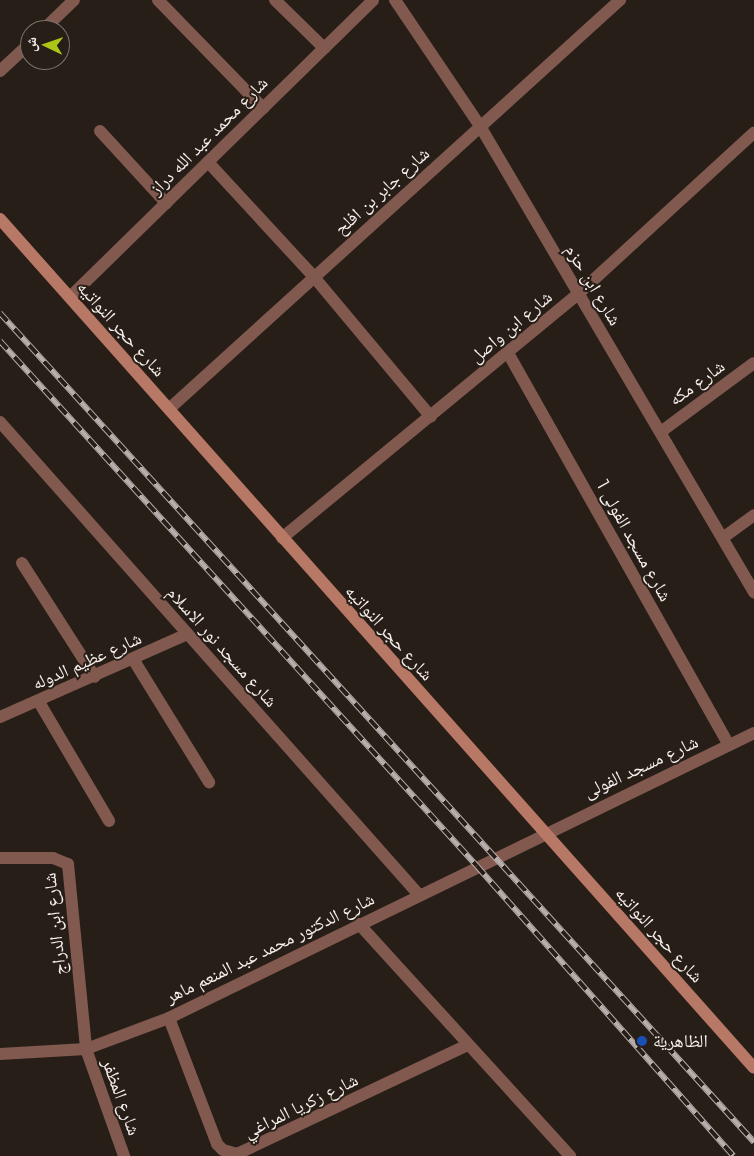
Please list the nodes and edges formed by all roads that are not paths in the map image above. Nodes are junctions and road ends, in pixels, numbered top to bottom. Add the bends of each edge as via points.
1 (74, 0) edge
2 (158, 0) edge
3 (275, 0) edge
4 (373, 0) edge
5 (395, 0) edge
6 (620, 0) edge
7 (53, 20) edge
8 (324, 48) junction
9 (20, 52) edge
10 (0, 71) edge
11 (263, 108) junction
12 (480, 126) junction
13 (100, 131) dead end
14 (754, 133) edge
15 (208, 162) junction
16 (166, 203) junction
17 (0, 219) edge
18 (314, 277) junction
19 (578, 294) junction
20 (70, 298) junction
21 (508, 353) junction
22 (754, 363) edge
23 (169, 409) junction
24 (432, 417) junction
25 (0, 422) edge
26 (662, 431) junction
27 (754, 515) edge
28 (724, 537) junction
29 (282, 538) junction
30 (22, 562) dead end
31 (754, 592) edge
32 (187, 634) junction
33 (133, 659) junction
34 (95, 677) junction
35 (39, 702) junction
36 (0, 717) edge
37 (754, 734) edge
38 (729, 745) junction
39 (209, 782) dead end
40 (109, 821) dead end
41 (544, 833) junction
42 (0, 858) edge
43 (419, 895) junction
44 (358, 924) junction
45 (169, 1018) junction
46 (468, 1044) junction
47 (86, 1049) junction
48 (0, 1054) edge
49 (754, 1068) edge
50 (124, 1156) edge
51 (570, 1156) edge

1 - 7 street
2 - 11 street
3 - 8 street
4 - 8 street, شارع محمد عبد الله دراز
5 - 12 street, شارع ابن حزم
6 - 12 street, شارع جابر بن افلح
8 - 11 street, شارع محمد عبد الله دراز
9 - 10 street
11 - 15 street, شارع محمد عبد الله دراز
12 - 18 street, شارع جابر بن افلح
12 - 19 street, شارع ابن حزم
13 - 16 street
14 - 19 street, شارع ابن واصل
15 - 16 street, شارع محمد عبد الله دراز
15 - 18 street
16 - 20 street, شارع محمد عبد الله دراز
17 - 20 street, شارع حجر النواتيه
18 - 23 street, شارع جابر بن افلح
18 - 24 street
19 - 21 street, شارع ابن واصل
19 - 26 street, شارع ابن حزم
20 - 23 street, شارع حجر النواتيه
21 - 24 street, شارع ابن واصل
21 - 38 street, شارع مسجد الفولى 1
22 - 26 street, شارع مكه
23 - 29 street, شارع حجر النواتيه
24 - 29 street, شارع ابن واصل
25 - 32 street, شارع مسجد نور الاسلام
26 - 28 street, شارع ابن حزم
27 - 28 street
28 - 31 street, شارع ابن حزم
29 - 41 street, شارع حجر النواتيه
30 - 34 street
32 - 33 street, شارع عظيم الدوله
32 - 43 street, شارع مسجد نور الاسلام
33 - 34 street, شارع عظيم الدوله
33 - 39 street
34 - 35 street, شارع عظيم الدوله
35 - 36 street, شارع عظيم الدوله
35 - 40 street
37 - 38 street, شارع مسجد الفولى
38 - 41 street, شارع مسجد الفولى
41 - 43 street, شارع الدكتور محمد عبد المنعم ماهر
41 - 49 street, شارع حجر النواتيه
42 - 47 street, شارع ابن الدراج via 53,858 68,864
43 - 44 street, شارع الدكتور محمد عبد المنعم ماهر
44 - 45 street, شارع الدكتور محمد عبد المنعم ماهر
44 - 46 street
45 - 46 street, شارع زكريا المراغي via 217,1144 223,1150 237,1154
45 - 47 street, شارع الدكتور محمد عبد المنعم ماهر
46 - 51 street
47 - 48 street, شارع الدكتور محمد عبد المنعم ماهر
47 - 50 street, شارع المظفر

